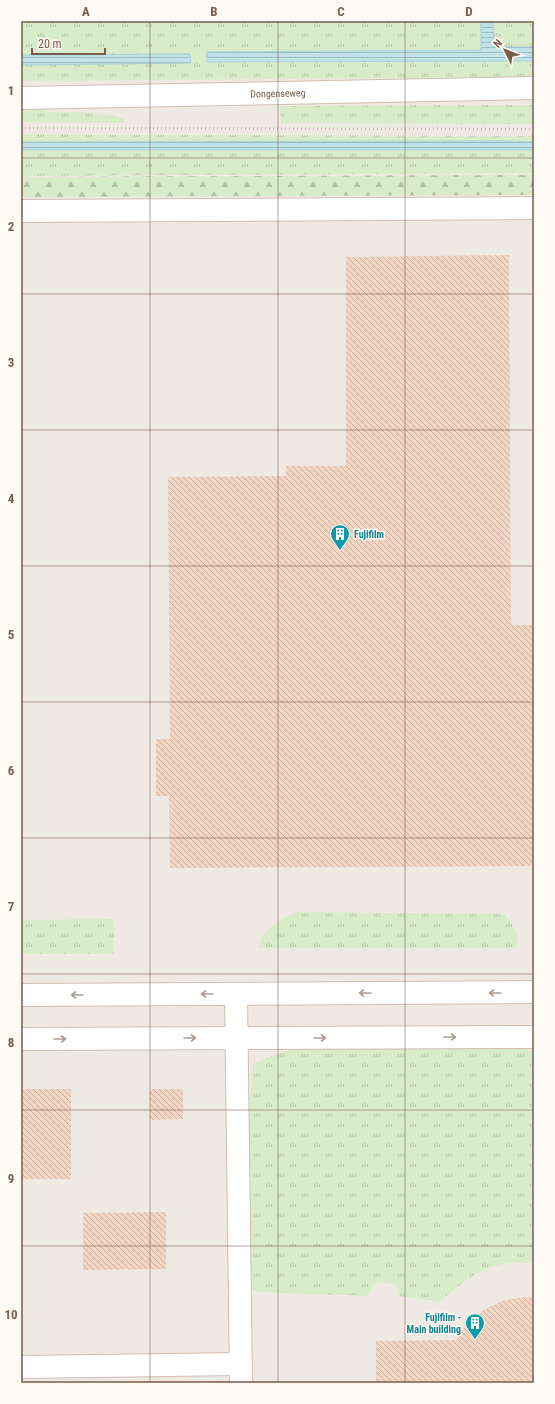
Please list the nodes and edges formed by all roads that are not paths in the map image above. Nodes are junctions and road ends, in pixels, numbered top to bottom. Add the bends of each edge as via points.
1 (534, 88) edge
2 (21, 98) edge
3 (534, 208) edge
4 (21, 211) edge
5 (534, 992) edge
6 (236, 994) junction
7 (21, 996) edge
8 (534, 1037) edge
9 (236, 1038) junction
10 (21, 1039) edge
11 (21, 1367) edge
12 (240, 1373) edge

1 - 2 street, Dongenseweg
3 - 4 street
5 -> 6 street
6 -> 7 street
6 - 9 street
9 -> 8 street
10 -> 9 street
9 - 12 street
11 - 12 street

